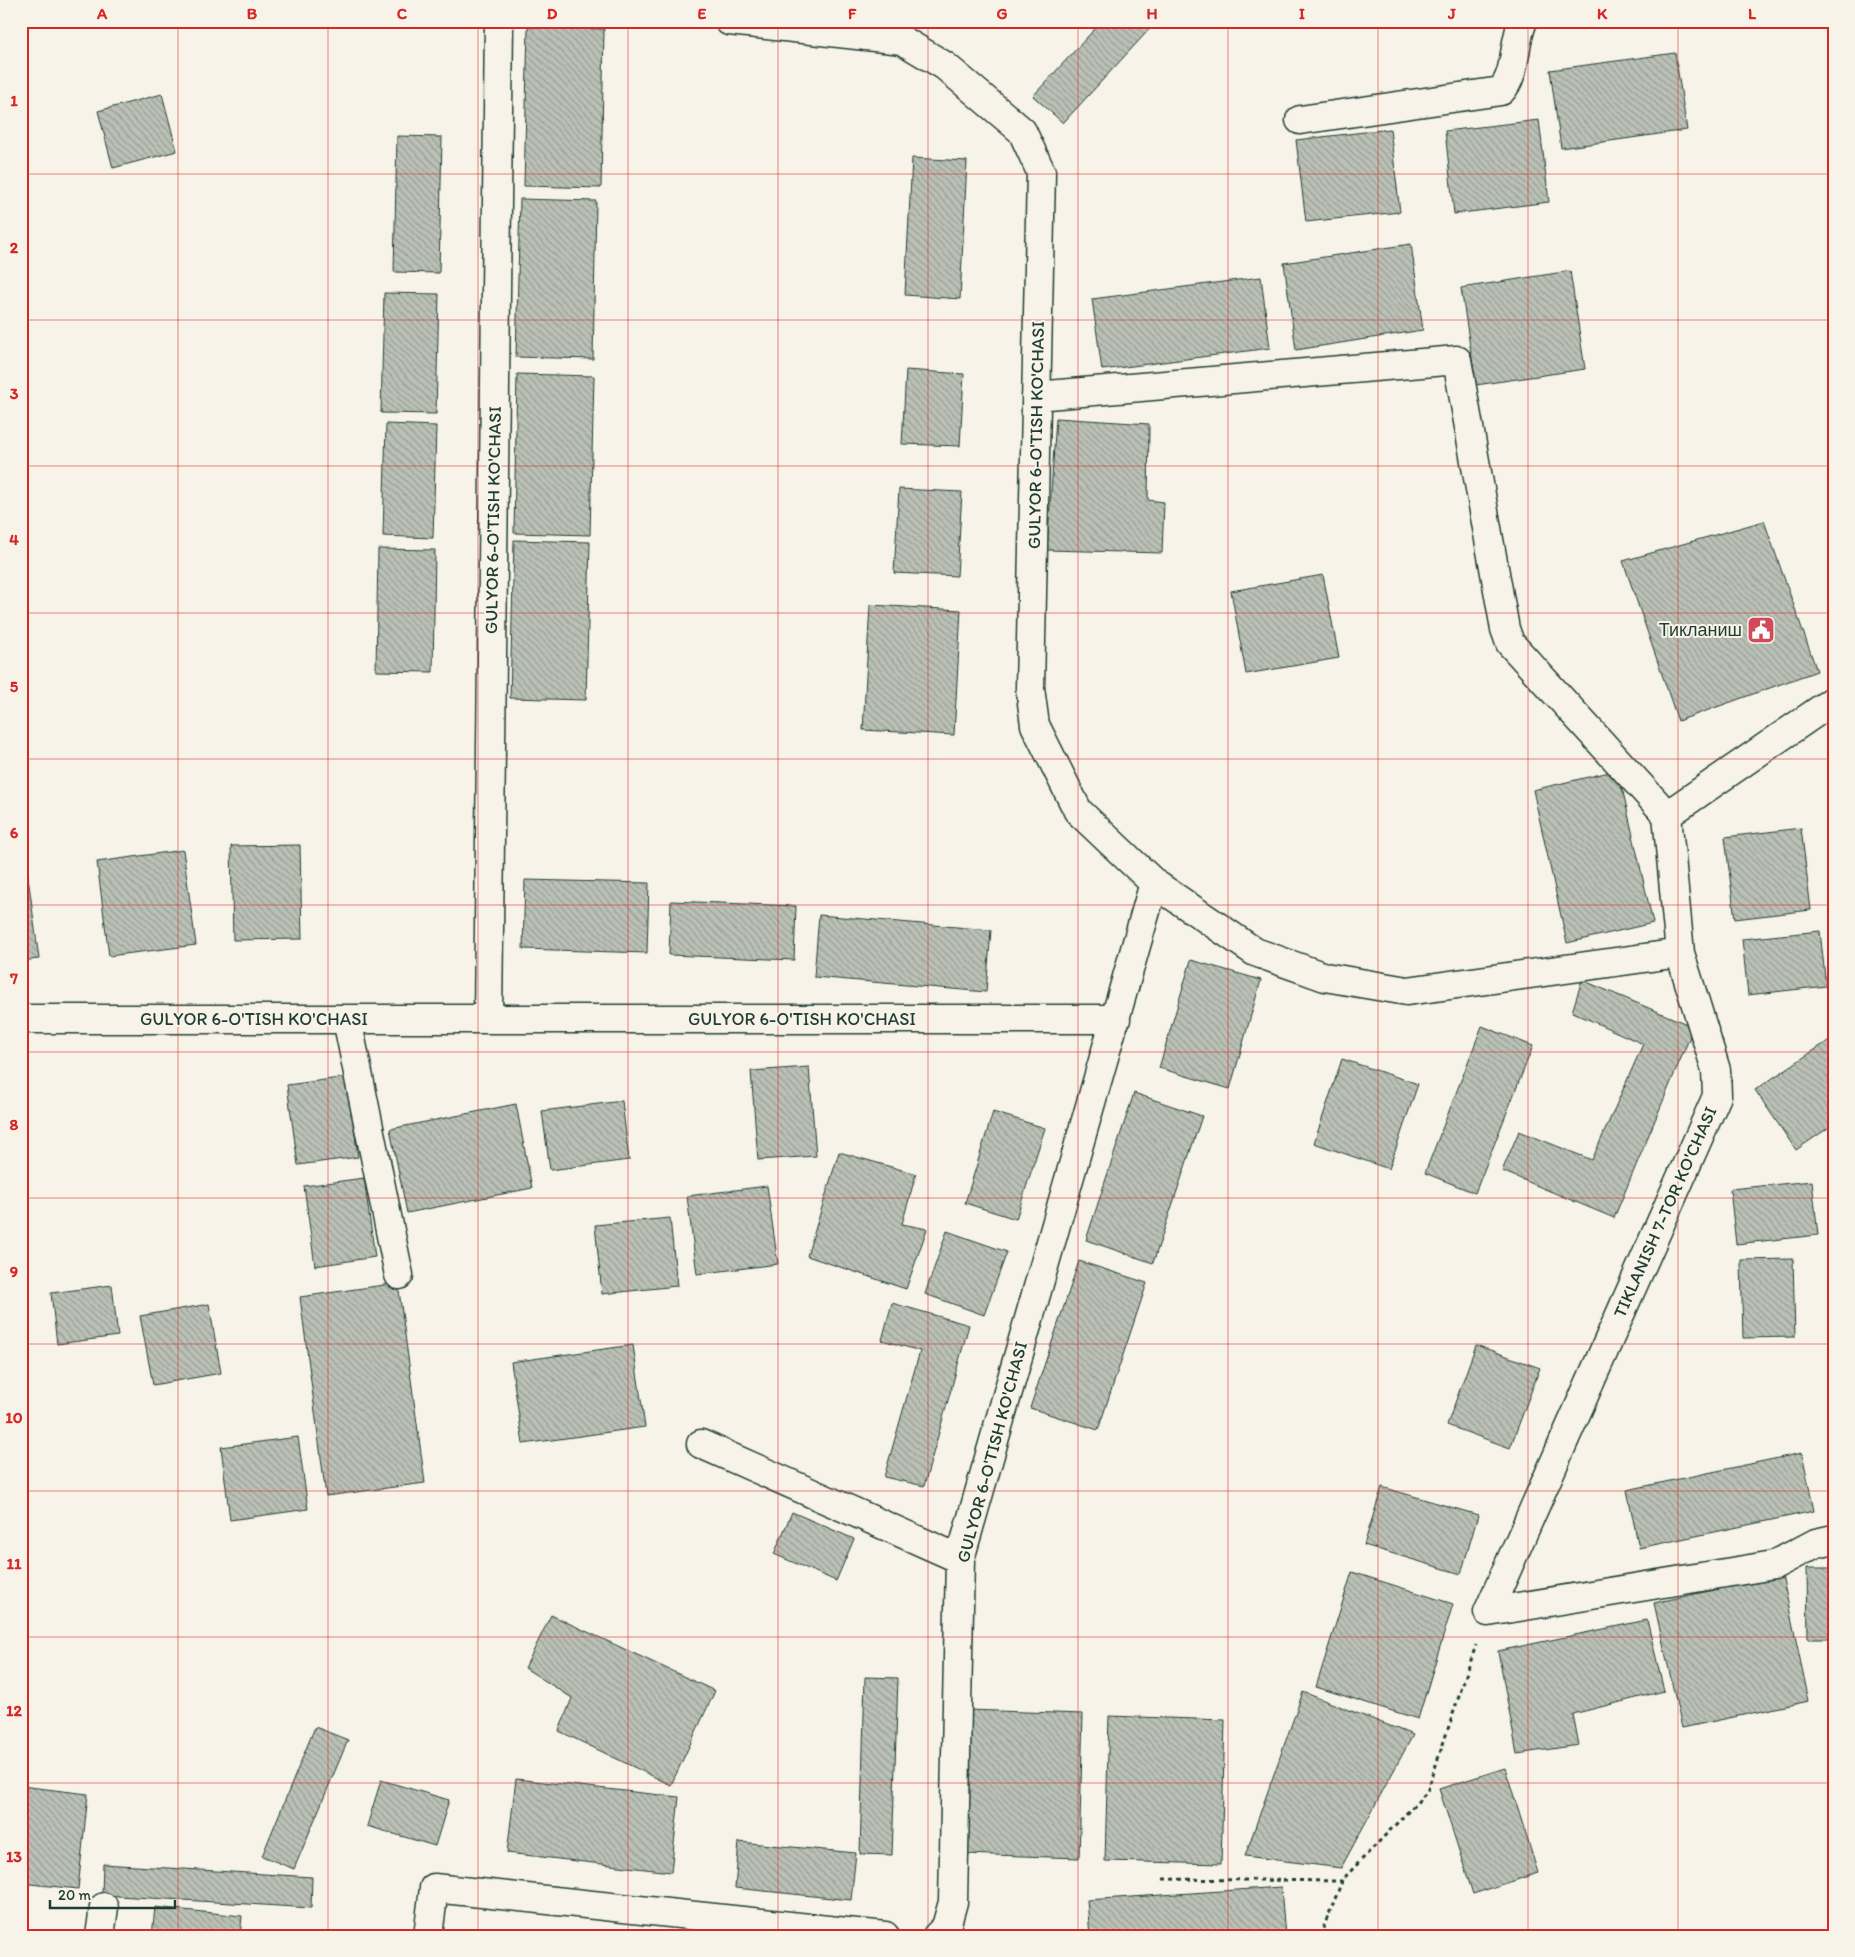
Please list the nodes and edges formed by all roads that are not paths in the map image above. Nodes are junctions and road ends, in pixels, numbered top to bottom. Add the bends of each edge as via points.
1 (499, 21) edge
2 (730, 21) edge
3 (1523, 21) edge
4 (1300, 120) dead end
5 (1036, 396) junction
6 (1834, 700) edge
7 (1667, 815) junction
8 (1154, 882) junction
9 (1680, 953) junction
10 (21, 1019) edge
11 (347, 1019) junction
12 (488, 1019) junction
13 (1116, 1019) junction
14 (399, 1275) dead end
15 (701, 1444) dead end
16 (1834, 1539) edge
17 (960, 1559) junction
18 (104, 1906) dead end
19 (942, 1931) edge
20 (100, 1936) edge
21 (428, 1936) edge
22 (885, 1936) edge

1 - 12 street, GULYOR 6-O'TISH KO'CHASI
2 - 5 street, GULYOR 6-O'TISH KO'CHASI via 902,40 945,66 1022,131 1042,172
3 - 4 street via 1508,83 1501,91
5 - 7 street via 1457,360 1510,643
5 - 8 street, GULYOR 6-O'TISH KO'CHASI via 1030,688 1035,725 1078,811
6 - 7 street
7 - 9 street, TIKLANISH 7-TOR KO'CHASI
8 - 9 street via 1256,952 1325,977 1407,991
8 - 13 street, GULYOR 6-O'TISH KO'CHASI
9 - 16 street, TIKLANISH 7-TOR KO'CHASI via 1716,1070 1717,1096 1488,1612 1774,1565 1816,1543
10 - 11 street, GULYOR 6-O'TISH KO'CHASI
11 - 12 street, GULYOR 6-O'TISH KO'CHASI
11 - 14 street
12 - 13 street, GULYOR 6-O'TISH KO'CHASI
13 - 17 street, GULYOR 6-O'TISH KO'CHASI
15 - 17 street
17 - 19 street, GULYOR 6-O'TISH KO'CHASI via 953,1902
18 - 20 street
21 - 22 street via 434,1888

